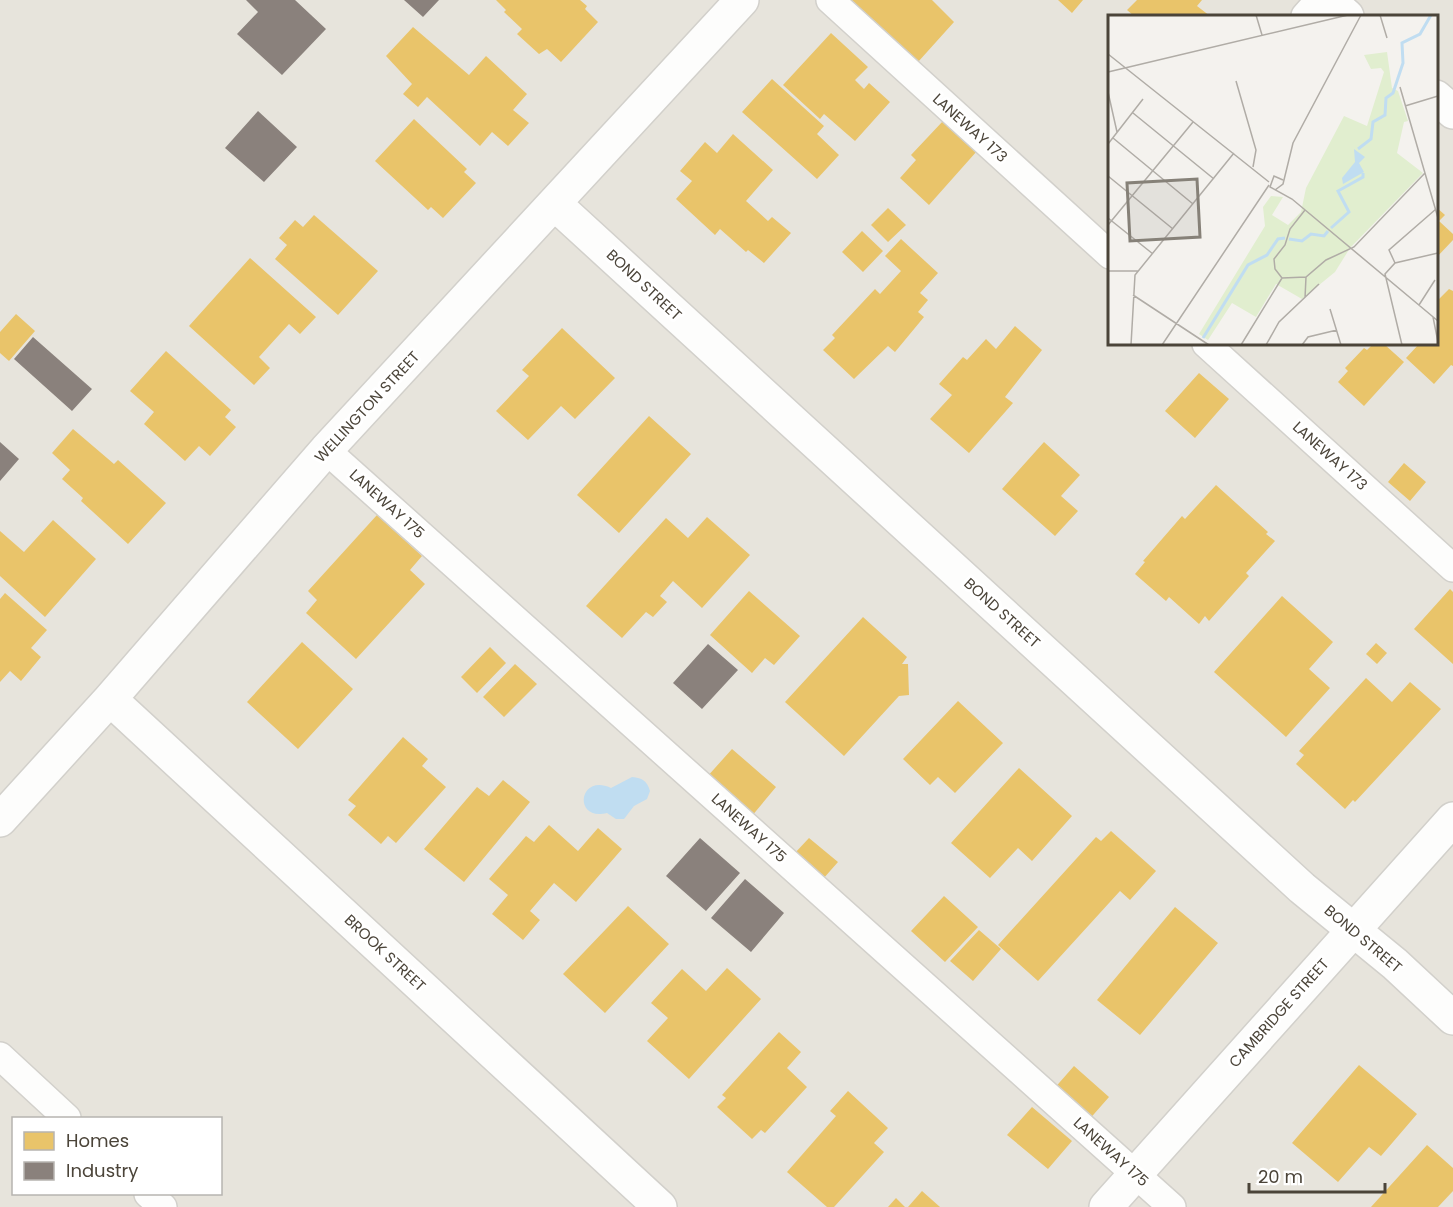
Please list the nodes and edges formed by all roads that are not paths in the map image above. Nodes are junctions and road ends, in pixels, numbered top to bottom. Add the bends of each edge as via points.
1 (742, 0) edge
2 (830, 0) edge
3 (1319, 0) edge
4 (1328, 0) edge
5 (1306, 15) edge
6 (1346, 15) edge
7 (1438, 98) edge
8 (1453, 111) edge
9 (555, 204) junction
10 (1108, 250) edge
11 (1207, 345) edge
12 (326, 450) junction
13 (1453, 568) edge
14 (110, 699) junction
15 (0, 819) edge
16 (1453, 819) edge
17 (1354, 929) junction
18 (1453, 1018) edge
19 (0, 1056) edge
20 (65, 1117) edge
21 (1136, 1175) junction
22 (149, 1195) edge
23 (163, 1207) edge
24 (660, 1207) edge
25 (1106, 1207) edge
26 (1172, 1207) edge

1 - 9 street, WELLINGTON STREET
2 - 10 lane, LANEWAY 173
3 - 5 lane
4 - 6 street
7 - 8 street
9 - 12 street, WELLINGTON STREET
9 - 17 street, BOND STREET via 1293,880
11 - 13 lane, LANEWAY 173
12 - 14 street, WELLINGTON STREET
12 - 21 lane, LANEWAY 175
14 - 15 street, WELLINGTON STREET
14 - 24 street, BROOK STREET
16 - 17 street, CAMBRIDGE STREET
17 - 18 street, BOND STREET
17 - 21 street, CAMBRIDGE STREET
19 - 20 lane
21 - 25 street, CAMBRIDGE STREET
21 - 26 lane, LANEWAY 175
22 - 23 lane

